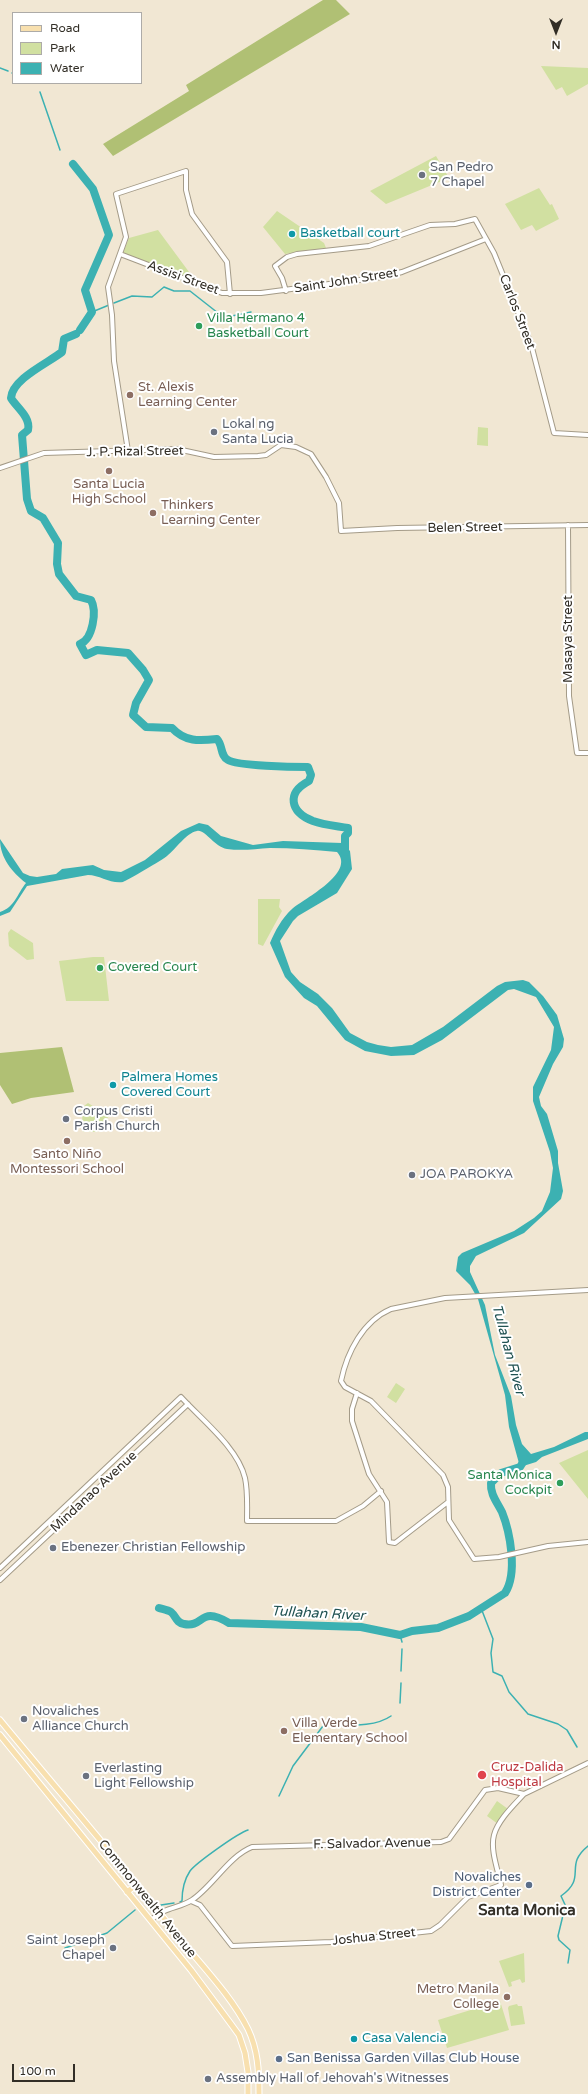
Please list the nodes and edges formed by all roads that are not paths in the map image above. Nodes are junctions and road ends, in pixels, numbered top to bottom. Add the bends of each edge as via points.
1 (486, 239) junction
2 (120, 254) junction
3 (286, 291) junction
4 (271, 292) joint
5 (230, 294) junction
6 (588, 435) edge
7 (128, 451) junction
8 (0, 468) edge
9 (568, 525) junction
10 (588, 525) edge
11 (341, 531) joint
12 (588, 753) edge
13 (588, 1290) edge
14 (358, 1393) junction
15 (188, 1404) junction
16 (168, 1410) junction
17 (174, 1416) junction
18 (159, 1418) junction
19 (166, 1425) junction
20 (381, 1491) junction
21 (448, 1502) junction
22 (588, 1542) edge
23 (0, 1568) edge
24 (0, 1580) edge
25 (0, 1720) edge
26 (0, 1735) edge
27 (588, 1763) edge
28 (524, 1794) junction
29 (72, 1806) junction
30 (63, 1813) junction
31 (136, 1885) junction
32 (128, 1892) junction
33 (191, 1901) junction
34 (159, 1912) junction
35 (150, 1920) junction
36 (248, 2094) edge
37 (259, 2094) edge

1 - 3 street, Saint John Street via 393,274
1 - 3 street, Carlos Street via 475,219 456,224 430,225 369,246 296,254 275,266
1 - 6 street, Carlos Street via 532,344 554,433
2 - 5 street, Assisi Street
2 - 5 street via 126,233 116,194 186,171 186,190 192,214 227,262
2 - 7 street via 108,287 117,383
3 - 4 street, Saint John Street
4 - 5 street, Assisi Street
7 - 8 street, J. P. Rizal Street via 44,453
7 - 11 street, J. P. Rizal Street via 177,449 222,457 262,456 281,445 304,450 311,454 326,476 339,503
9 - 10 street, Belen Street
9 - 11 street, Belen Street
9 - 12 street, Masaya Street via 569,700 577,753
13 - 14 street via 431,1300 396,1307 384,1313 358,1336 342,1378 343,1385
14 - 20 street via 352,1409 354,1428 369,1474
14 - 21 street via 371,1401 441,1472 447,1483
15 - 16 street, Mindanao Avenue via 181,1397
15 - 17 street, Mindanao Avenue
15 - 20 street via 240,1463 246,1487 247,1521 336,1521 352,1513
16 - 17 street
16 - 18 street, Mindanao Avenue
17 - 19 street, Mindanao Avenue
18 - 19 street
18 - 23 street, Mindanao Avenue
19 - 24 street, Mindanao Avenue
20 - 21 street via 387,1502 391,1543 395,1543
21 - 22 street via 449,1520 474,1559
25 - 29 main road, Commonwealth Avenue
26 - 30 main road, Commonwealth Avenue
27 - 28 street
28 - 33 street, F. Salvador Avenue via 498,1788 485,1790 449,1839 441,1842 252,1847 242,1853
28 - 33 street, Joshua Street via 494,1835 500,1885 468,1897 431,1931 331,1942 232,1946 200,1905
29 - 30 main road
29 - 31 main road, Commonwealth Avenue
30 - 32 main road, Commonwealth Avenue
31 - 32 main road
31 - 34 main road, Commonwealth Avenue
32 - 35 main road, Commonwealth Avenue
33 - 34 street
34 - 35 street
34 - 37 main road, Commonwealth Avenue via 242,2018 259,2065
35 - 36 main road, Commonwealth Avenue via 239,2036 248,2065

